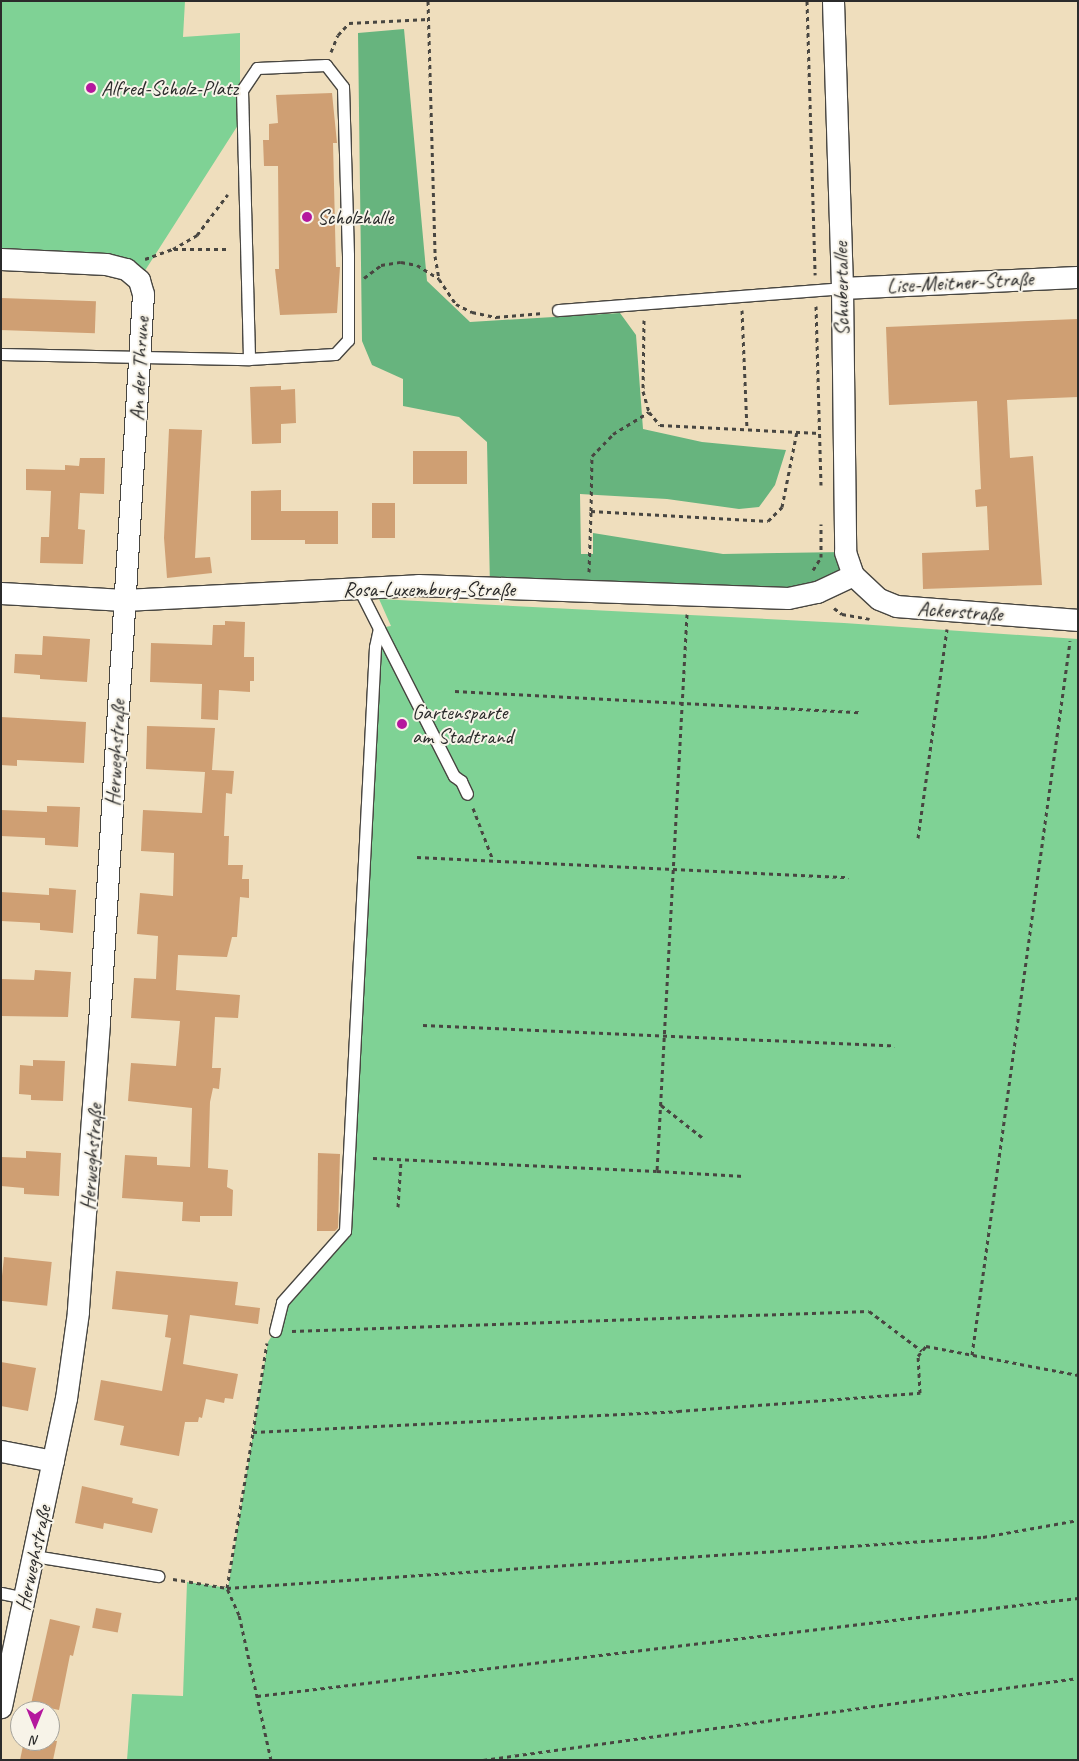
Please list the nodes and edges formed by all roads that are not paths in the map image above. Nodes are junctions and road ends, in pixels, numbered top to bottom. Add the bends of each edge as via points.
1 (832, 1) edge
2 (1, 259) edge
3 (1078, 277) edge
4 (842, 288) junction
5 (558, 310) road end
6 (1, 354) edge
7 (140, 356) junction
8 (249, 359) junction
9 (853, 575) junction
10 (358, 587) junction
11 (1, 593) edge
12 (124, 600) junction
13 (1075, 620) edge
14 (379, 628) junction
15 (467, 794) road end
16 (275, 1331) road end
17 (1, 1451) edge
18 (53, 1462) junction
19 (34, 1556) junction
20 (158, 1576) road end
21 (1, 1593) edge
22 (25, 1598) junction
23 (1, 1708) edge

1 - 4 street, Schubertallee
2 - 7 street, An der Thrune via 106,264 126,269 139,280 143,294
3 - 4 street, Lise-Meitner-Straße
4 - 5 lane
4 - 9 street, Schubertallee via 845,552
6 - 7 lane
7 - 8 lane
7 - 12 street, An der Thrune
8 - 8 lane via 335,354 348,340 342,87 326,65 257,68 242,90
9 - 10 street, Rosa-Luxemburg-Straße via 817,592 788,598 418,585
9 - 13 street, Ackerstraße via 879,599 896,606
10 - 12 street, Rosa-Luxemburg-Straße
10 - 14 lane
11 - 12 street, Rosa-Luxemburg-Straße
12 - 18 street, Herweghstraße via 88,1200 77,1320
14 - 15 lane via 454,776 462,781
14 - 16 lane via 375,648 345,1231 282,1302
17 - 18 street
18 - 19 street, Herweghstraße
19 - 20 lane
19 - 22 street, Herweghstraße
21 - 22 lane
22 - 23 street, Herweghstraße

